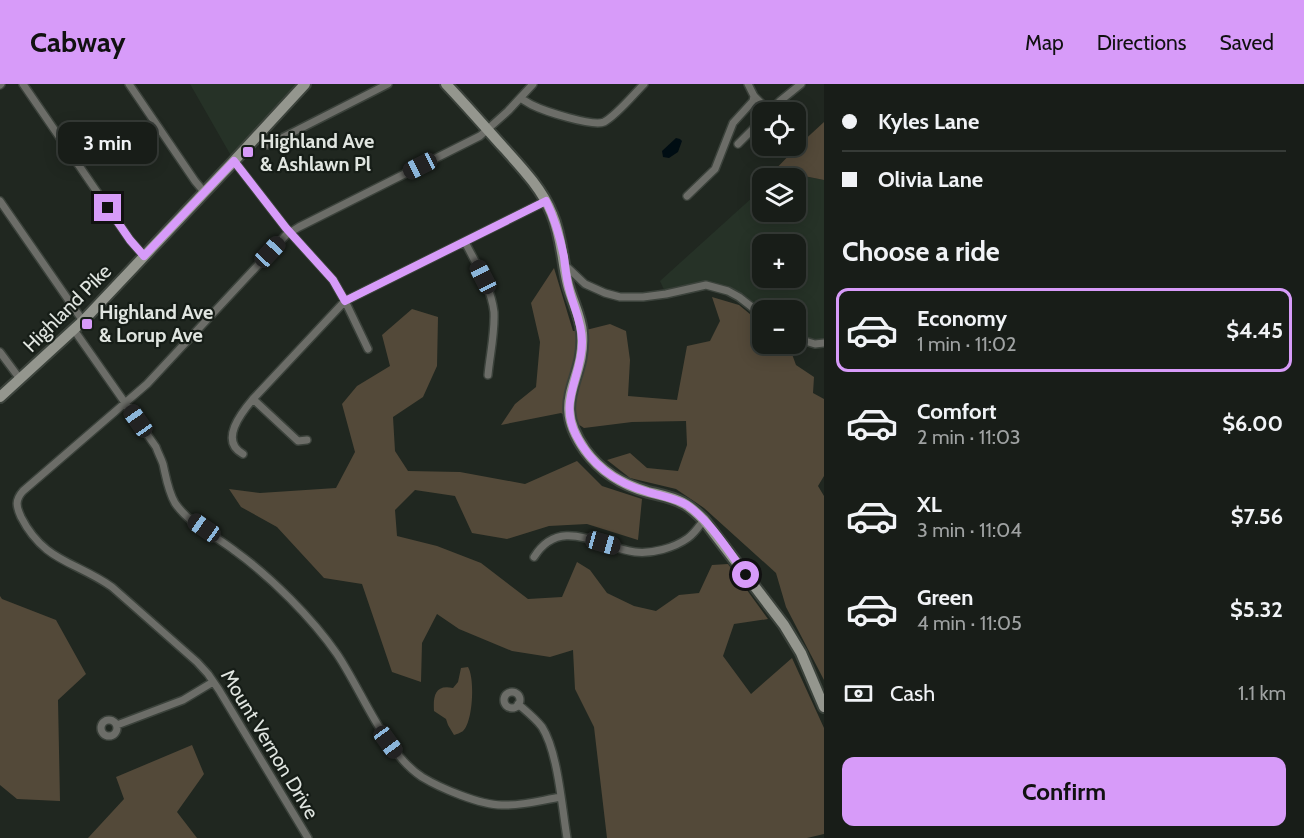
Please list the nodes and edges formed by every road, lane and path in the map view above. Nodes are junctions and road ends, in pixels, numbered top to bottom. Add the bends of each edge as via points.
1 (23, 84) edge
2 (129, 84) edge
3 (305, 84) edge
4 (388, 84) edge
5 (446, 84) edge
6 (533, 84) edge
7 (645, 84) edge
8 (748, 84) edge
9 (801, 84) edge
10 (754, 96) junction
11 (520, 98) junction
12 (760, 102) edge
13 (779, 102) edge
14 (488, 130) junction
15 (752, 130) edge
16 (738, 144) dead end
17 (268, 145) dead end
18 (234, 161) junction
19 (205, 193) junction
20 (687, 196) dead end
21 (0, 201) edge
22 (546, 201) junction
23 (290, 232) junction
24 (465, 242) junction
25 (144, 256) junction
26 (565, 265) junction
27 (345, 301) junction
28 (752, 307) edge
29 (83, 321) junction
30 (74, 330) junction
31 (806, 341) edge
32 (824, 343) edge
33 (368, 349) dead end
34 (0, 352) edge
35 (488, 375) dead end
36 (20, 380) junction
37 (0, 397) edge
38 (253, 399) junction
39 (126, 403) junction
40 (307, 440) dead end
41 (243, 454) dead end
42 (704, 520) junction
43 (534, 557) dead end
44 (213, 681) junction
45 (518, 704) dead end
46 (824, 707) edge
47 (117, 724) dead end
48 (561, 797) junction
49 (308, 838) edge
50 (567, 838) edge

1 - 25 street
2 - 19 street
3 - 18 main road, Highland Pike
4 - 17 street
5 - 14 main road
6 - 11 street, Mount Vernon Drive
7 - 11 street via 611,117 598,124 534,106
8 - 10 street
9 - 13 street
10 - 12 street
10 - 20 street via 733,123 715,169
11 - 14 street, Mount Vernon Drive
14 - 22 main road
14 - 23 street, Mount Vernon Drive
15 - 16 street
18 - 19 main road, Highland Pike
18 - 23 street
19 - 25 main road, Highland Pike
21 - 29 street
22 - 24 street
22 - 26 main road
23 - 27 street via 333,280
23 - 39 street, Mount Vernon Drive
24 - 27 street
24 - 35 street via 492,302 494,326
25 - 29 main road, Highland Pike
26 - 28 street via 585,284 620,297 666,294 706,285 728,291
26 - 42 main road via 582,331 569,400 569,415 577,437 592,459 610,475 628,486 683,503
27 - 33 street
27 - 38 street
29 - 30 main road, Highland Pike
30 - 36 main road, Highland Pike
30 - 39 street
31 - 32 street
34 - 36 street
36 - 37 main road, Highland Pike
38 - 40 street via 298,441
38 - 41 street via 232,434 234,446
39 - 44 street, Mount Vernon Drive via 23,491 16,505 26,525 49,552 112,587 197,662
39 - 48 street via 156,447 170,493 181,510 262,572 315,627 345,668 388,742 410,768 431,782 490,804 511,805
42 - 43 street via 687,538 658,550 636,552 568,535 554,537
42 - 46 main road via 794,640
44 - 47 street via 183,700
44 - 49 street, Mount Vernon Drive
45 - 48 street via 536,720 549,741
48 - 50 street

